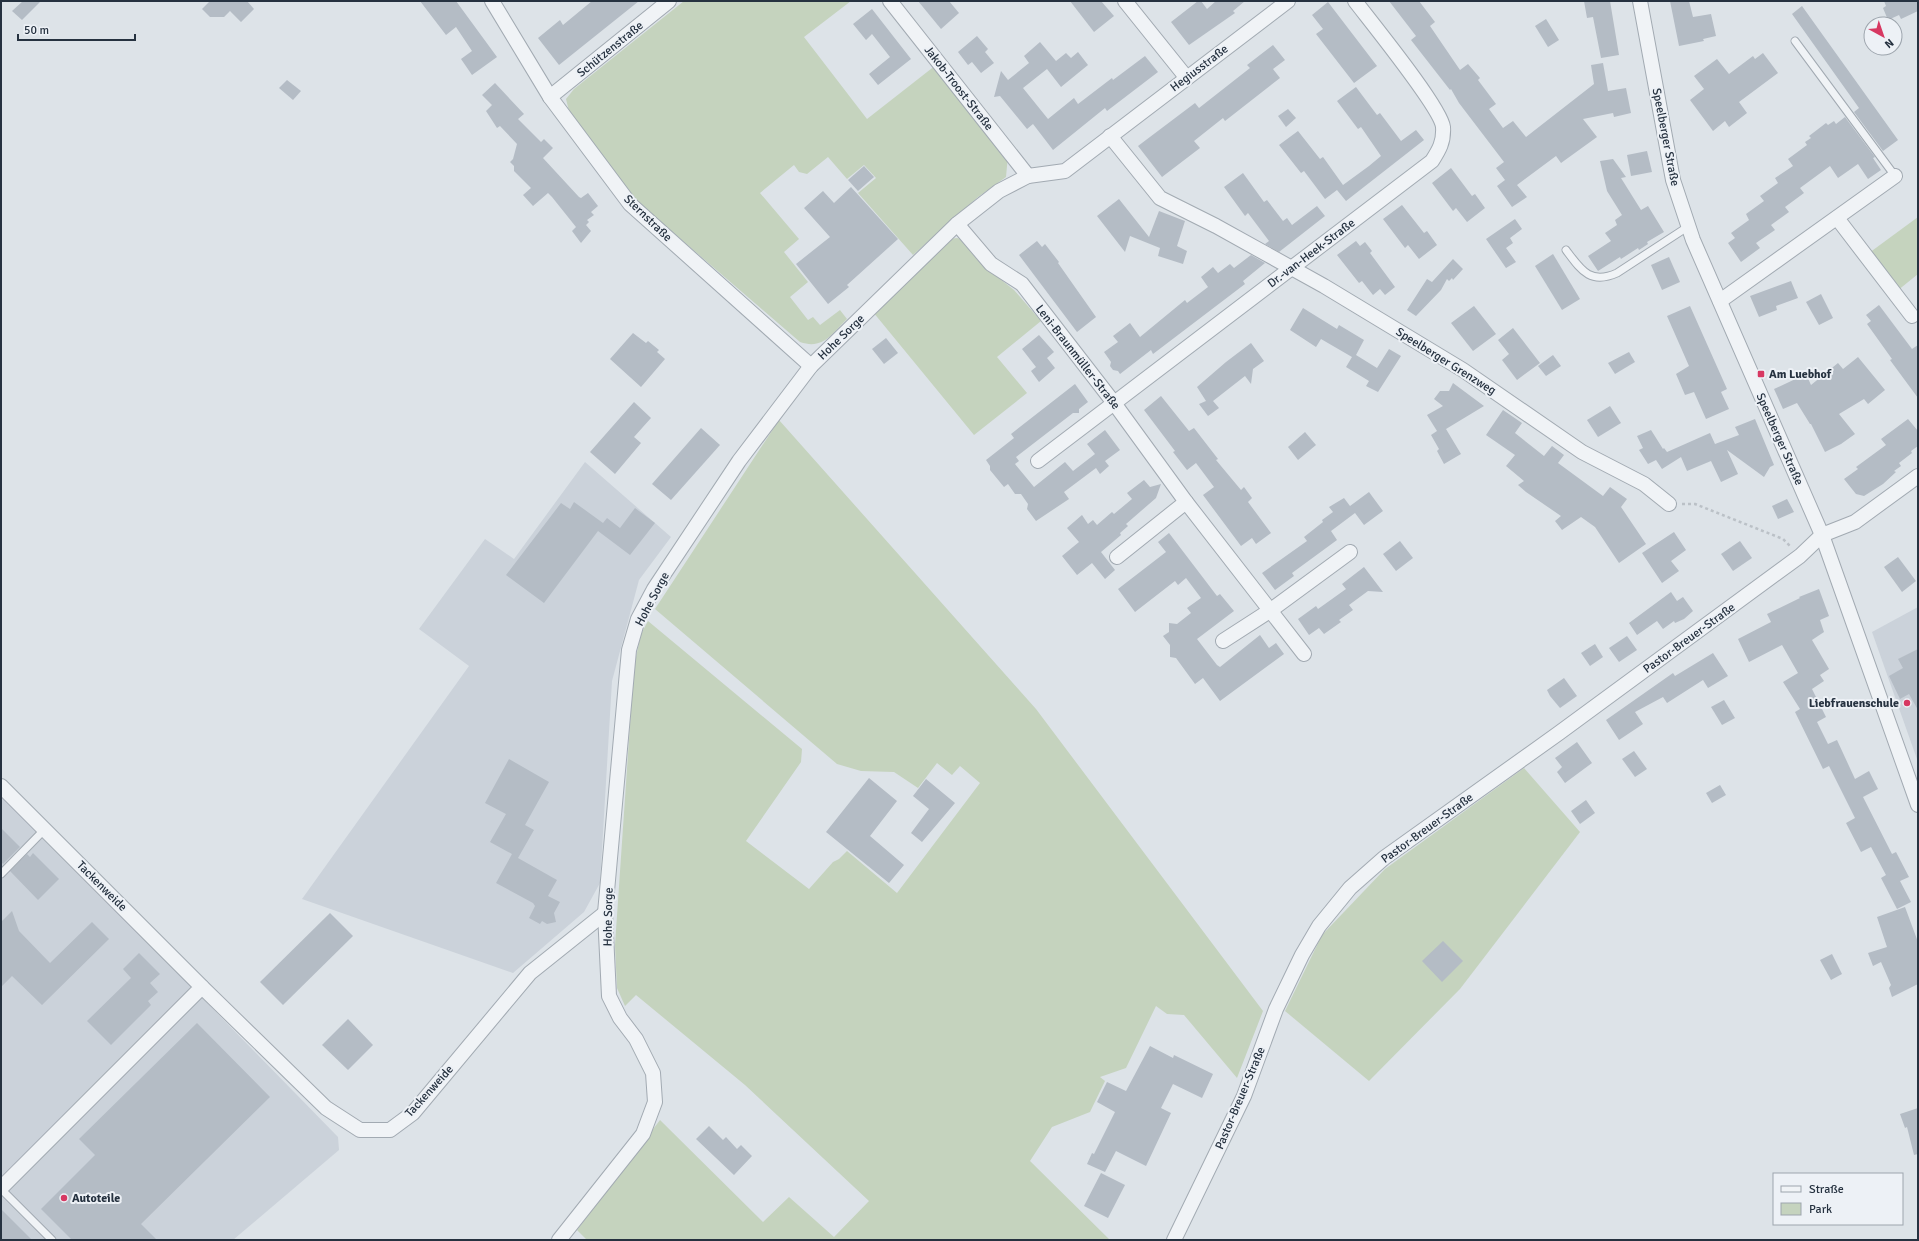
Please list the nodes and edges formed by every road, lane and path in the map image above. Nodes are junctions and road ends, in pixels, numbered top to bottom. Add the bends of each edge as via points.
1 (492, 1) edge
2 (669, 1) edge
3 (890, 1) edge
4 (1125, 1) edge
5 (1288, 1) edge
6 (1355, 1) edge
7 (1640, 1) edge
8 (1795, 41) dead end
9 (1186, 77) junction
10 (550, 97) junction
11 (1110, 136) junction
12 (1028, 176) junction
13 (1895, 176) joint
14 (1837, 218) junction
15 (958, 224) junction
16 (1689, 226) junction
17 (1566, 250) dead end
18 (1292, 267) junction
19 (1720, 302) junction
20 (1912, 316) dead end
21 (811, 366) junction
22 (1114, 403) junction
23 (1038, 461) dead end
24 (1918, 476) edge
25 (1186, 502) junction
26 (1669, 504) joint
27 (1822, 535) junction
28 (1350, 552) dead end
29 (1800, 556) junction
30 (1118, 557) dead end
31 (1271, 610) junction
32 (1223, 641) dead end
33 (1304, 654) dead end
34 (1, 786) edge
35 (1918, 805) edge
36 (45, 830) junction
37 (1, 874) edge
38 (605, 913) junction
39 (202, 987) junction
40 (1, 1189) edge
41 (52, 1240) edge
42 (559, 1240) edge
43 (1174, 1240) edge

1 - 10 street, Sternstraße
2 - 10 street, Schützenstraße
3 - 12 street, Jakob-Troost-Straße
4 - 9 street
5 - 9 street, Hegiusstraße
6 - 18 street, Dr.-van-Heek-Straße via 1434,106 1443,126 1442,145 1432,162
7 - 16 street, Speelberger Straße via 1673,180
8 - 13 lane
9 - 11 street, Hegiusstraße
10 - 21 street, Sternstraße via 630,204
11 - 12 street, Hohe Sorge via 1065,171
11 - 18 street, Speelberger Grenzweg via 1160,198
12 - 15 street, Hohe Sorge via 999,191
13 - 14 street
14 - 19 street
14 - 20 street
15 - 21 street, Hohe Sorge
15 - 22 street, Leni-Braunmüller-Straße via 991,264 1022,284
16 - 17 lane via 1607,278 1598,279 1587,275
16 - 19 street, Speelberger Straße
18 - 22 street, Dr.-van-Heek-Straße
18 - 26 street, Speelberger Grenzweg via 1463,370 1582,452 1644,484
19 - 27 street, Speelberger Straße
21 - 38 street, Hohe Sorge via 739,461 654,589 638,618 629,650
22 - 23 street, Dr.-van-Heek-Straße
22 - 25 street, Leni-Braunmüller-Straße
24 - 27 street via 1855,522
25 - 30 street
25 - 31 street, Leni-Braunmüller-Straße
26 - 29 path via 1695,504 1783,539
27 - 29 street, Pastor-Breuer-Straße
27 - 35 street, Speelberger Straße
28 - 31 street
29 - 43 street, Pastor-Breuer-Straße via 1384,858 1350,888 1319,926 1302,955 1276,1009 1244,1096
31 - 32 street
31 - 33 street, Leni-Braunmüller-Straße
34 - 36 street, Tackenweide
36 - 37 lane
36 - 39 street, Tackenweide
38 - 39 street, Tackenweide via 530,973 413,1113 390,1130 360,1130 326,1108
38 - 42 street, Hohe Sorge via 609,996 620,1018 636,1039 653,1073 655,1102 643,1134
39 - 40 street
40 - 41 lane

